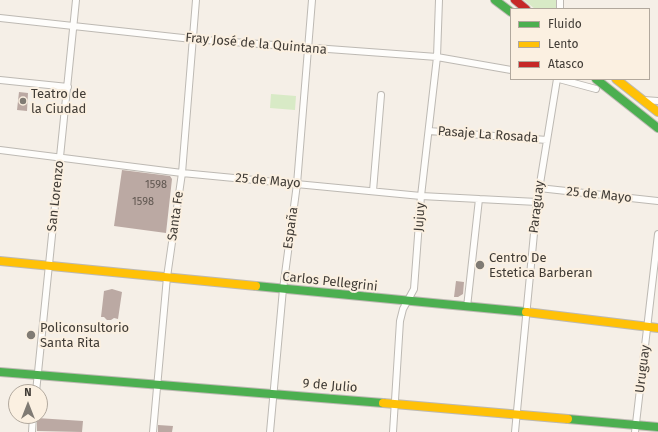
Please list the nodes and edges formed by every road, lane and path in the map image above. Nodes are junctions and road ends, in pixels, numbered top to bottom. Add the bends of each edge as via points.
1 (76, 0) edge
2 (196, 0) edge
3 (312, 0) edge
4 (439, 0) edge
5 (496, 0) edge
6 (515, 0) edge
7 (525, 8) edge
8 (510, 11) edge
9 (0, 18) edge
10 (74, 26) junction
11 (192, 39) junction
12 (308, 48) junction
13 (437, 57) junction
14 (510, 70) edge
15 (0, 80) edge
16 (558, 80) edge
17 (562, 80) edge
18 (597, 80) edge
19 (617, 80) edge
20 (68, 87) junction
21 (596, 89) dead end
22 (381, 95) dead end
23 (642, 100) junction
24 (658, 101) edge
25 (658, 112) edge
26 (658, 128) edge
27 (429, 131) junction
28 (547, 140) junction
29 (0, 150) edge
30 (60, 157) junction
31 (182, 173) junction
32 (297, 184) junction
33 (539, 188) junction
34 (373, 191) junction
35 (421, 196) junction
36 (479, 199) junction
37 (658, 201) edge
38 (536, 202) junction
39 (658, 234) edge
40 (0, 261) edge
41 (49, 266) junction
42 (167, 277) junction
43 (283, 289) junction
44 (407, 301) junction
45 (467, 307) junction
46 (526, 312) junction
47 (648, 327) junction
48 (658, 328) edge
49 (0, 372) edge
50 (38, 376) junction
51 (37, 384) edge
52 (157, 385) junction
53 (273, 393) junction
54 (394, 404) junction
55 (517, 415) junction
56 (658, 427) edge
57 (636, 428) edge
58 (153, 432) edge
59 (270, 432) edge
60 (393, 432) edge
61 (515, 432) edge

1 - 10 street, San Lorenzo
2 - 11 street, Santa Fe
3 - 12 street, España
4 - 13 street, Jujuy
5 - 8 street
6 - 7 street
9 - 10 street, Fray José de la Quintana
10 - 11 street, Fray José de la Quintana
10 - 20 street, San Lorenzo
11 - 12 street, Fray José de la Quintana
11 - 31 street, Santa Fe
12 - 13 street, Fray José de la Quintana
12 - 32 street, España
13 - 14 street, Fray José de la Quintana
13 - 27 street, Jujuy
15 - 20 street
16 - 28 street, Paraguay
17 - 21 street
18 - 26 street
19 - 23 street
20 - 30 street, San Lorenzo
22 - 34 street
23 - 24 street
23 - 25 street
27 - 28 street, Pasaje La Rosada
27 - 35 street, Jujuy
28 - 33 street, Paraguay
29 - 30 street, 25 de Mayo
30 - 31 street, 25 de Mayo
30 - 41 street, San Lorenzo
31 - 32 street, 25 de Mayo
31 - 42 street, Santa Fe
32 - 34 street, 25 de Mayo
32 - 43 street, España
33 - 37 street, 25 de Mayo
33 - 38 street, Paraguay
34 - 35 street, 25 de Mayo
35 - 36 street, 25 de Mayo
35 - 44 street, Jujuy via 414,289
36 - 38 street, 25 de Mayo
36 - 45 street
38 - 46 street, Paraguay
39 - 47 street, Uruguay
40 - 41 street, Carlos Pellegrini
41 - 42 street, Carlos Pellegrini
41 - 50 street, San Lorenzo
42 - 43 street, Carlos Pellegrini
42 - 52 street, Santa Fe
43 - 44 street, Carlos Pellegrini
43 - 53 street, España
44 - 45 street, Carlos Pellegrini
44 - 54 street, Jujuy via 400,321
45 - 46 street, Carlos Pellegrini
46 - 47 street, Carlos Pellegrini
46 - 55 street, Paraguay
47 - 48 street, Carlos Pellegrini
47 - 57 street, Uruguay
49 - 50 street, 9 de Julio
50 - 51 street, San Lorenzo
50 - 52 street, 9 de Julio
52 - 53 street, 9 de Julio
52 - 58 street, Santa Fe
53 - 54 street, 9 de Julio
53 - 59 street, España
54 - 55 street, 9 de Julio
54 - 60 street, Jujuy
55 - 57 street, 9 de Julio
55 - 61 street, Paraguay
56 - 57 street, 9 de Julio

